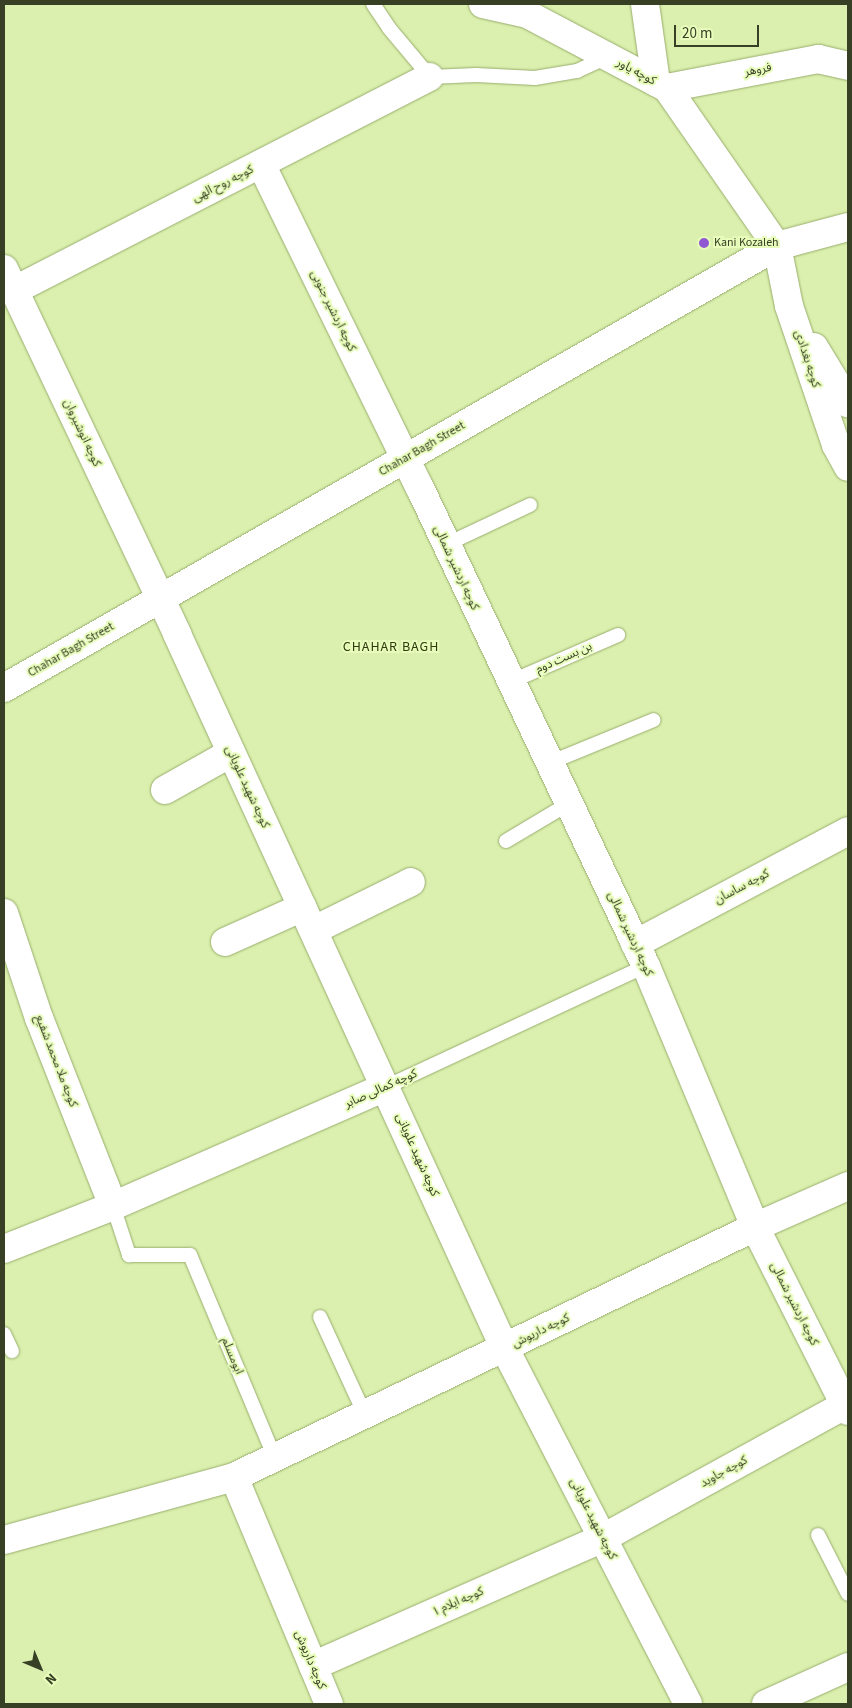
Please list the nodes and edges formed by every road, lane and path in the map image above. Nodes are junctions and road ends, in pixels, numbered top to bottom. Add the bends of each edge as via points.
1 (373, 4) edge
2 (483, 4) edge
3 (645, 4) edge
4 (607, 57) junction
5 (848, 66) edge
6 (430, 77) junction
7 (662, 85) junction
8 (261, 164) junction
9 (848, 227) edge
10 (778, 246) junction
11 (10, 279) edge
12 (789, 306) junction
13 (848, 403) edge
14 (404, 459) junction
15 (848, 467) edge
16 (530, 504) dead end
17 (445, 544) junction
18 (159, 599) junction
19 (618, 635) dead end
20 (510, 682) junction
21 (4, 688) edge
22 (654, 720) dead end
23 (231, 753) junction
24 (549, 763) junction
25 (165, 790) dead end
26 (568, 804) junction
27 (848, 831) edge
28 (506, 841) dead end
29 (411, 882) dead end
30 (4, 913) edge
31 (309, 918) junction
32 (225, 942) dead end
33 (640, 955) junction
34 (386, 1087) junction
35 (848, 1186) edge
36 (113, 1206) junction
37 (755, 1227) junction
38 (4, 1249) edge
39 (320, 1317) dead end
40 (4, 1334) edge
41 (505, 1348) junction
42 (12, 1352) dead end
43 (847, 1408) edge
44 (365, 1415) junction
45 (274, 1458) junction
46 (234, 1477) junction
47 (818, 1535) dead end
48 (603, 1538) junction
49 (4, 1540) edge
50 (848, 1594) edge
51 (313, 1666) junction
52 (848, 1666) edge
53 (329, 1704) edge
54 (688, 1704) edge
55 (766, 1704) edge

1 - 6 lane
2 - 4 street, کوچه یاور via 527,14
3 - 7 street
4 - 6 lane via 577,71 535,78
4 - 7 street, کوچه یاور
5 - 7 street, فروهر via 818,59
6 - 8 street, کوچه روح الهی
7 - 10 street, کوچه یاور
8 - 11 street, کوچه روح الهی
8 - 14 street, کوچه اردشیر جنوبی
9 - 10 street, Chahar Bagh Street
10 - 12 street, کوچه بغدادی
10 - 14 street, Chahar Bagh Street
11 - 18 street, کوچه انوشیروان
12 - 13 street
12 - 15 street, کوچه بغدادی via 836,445
14 - 17 street, کوچه اردشیر شمالی
14 - 18 street, Chahar Bagh Street
16 - 17 lane
17 - 20 street, کوچه اردشیر شمالی
18 - 21 street, Chahar Bagh Street
18 - 23 street, کوچه شهید علویانی
19 - 20 lane, بن بست دوم
20 - 24 street, کوچه اردشیر شمالی
22 - 24 lane
23 - 25 street
23 - 31 street, کوچه شهید علویانی
24 - 26 street, کوچه اردشیر شمالی
26 - 28 lane
26 - 33 street, کوچه اردشیر شمالی
27 - 33 street, کوچه ساسان
29 - 31 street
30 - 36 street, کوچه ملا محمد شفیع via 40,1018
31 - 32 street
31 - 34 street, کوچه شهید علویانی
33 - 34 lane, کوچه کمالی صابر
33 - 37 street, کوچه اردشیر شمالی
34 - 36 street, کوچه کمالی صابر
34 - 41 street, کوچه شهید علویانی
35 - 37 street, کوچه داریوش
36 - 38 street, کوچه کمالی صابر
36 - 45 lane, ابومسلم via 129,1255 190,1254
37 - 41 street, کوچه داریوش
37 - 43 street, کوچه اردشیر شمالی
39 - 44 lane
40 - 42 lane
41 - 44 street, کوچه داریوش
41 - 48 street, کوچه شهید علویانی
43 - 48 street, کوچه جاوید
44 - 45 street, کوچه داریوش
45 - 46 street, کوچه داریوش
46 - 49 street, کوچه داریوش
46 - 51 street, کوچه داریوش
47 - 50 lane
48 - 51 street, کوچه ایلام ۱
48 - 54 street, کوچه شهید علویانی
51 - 53 street, کوچه داریوش
52 - 55 street

